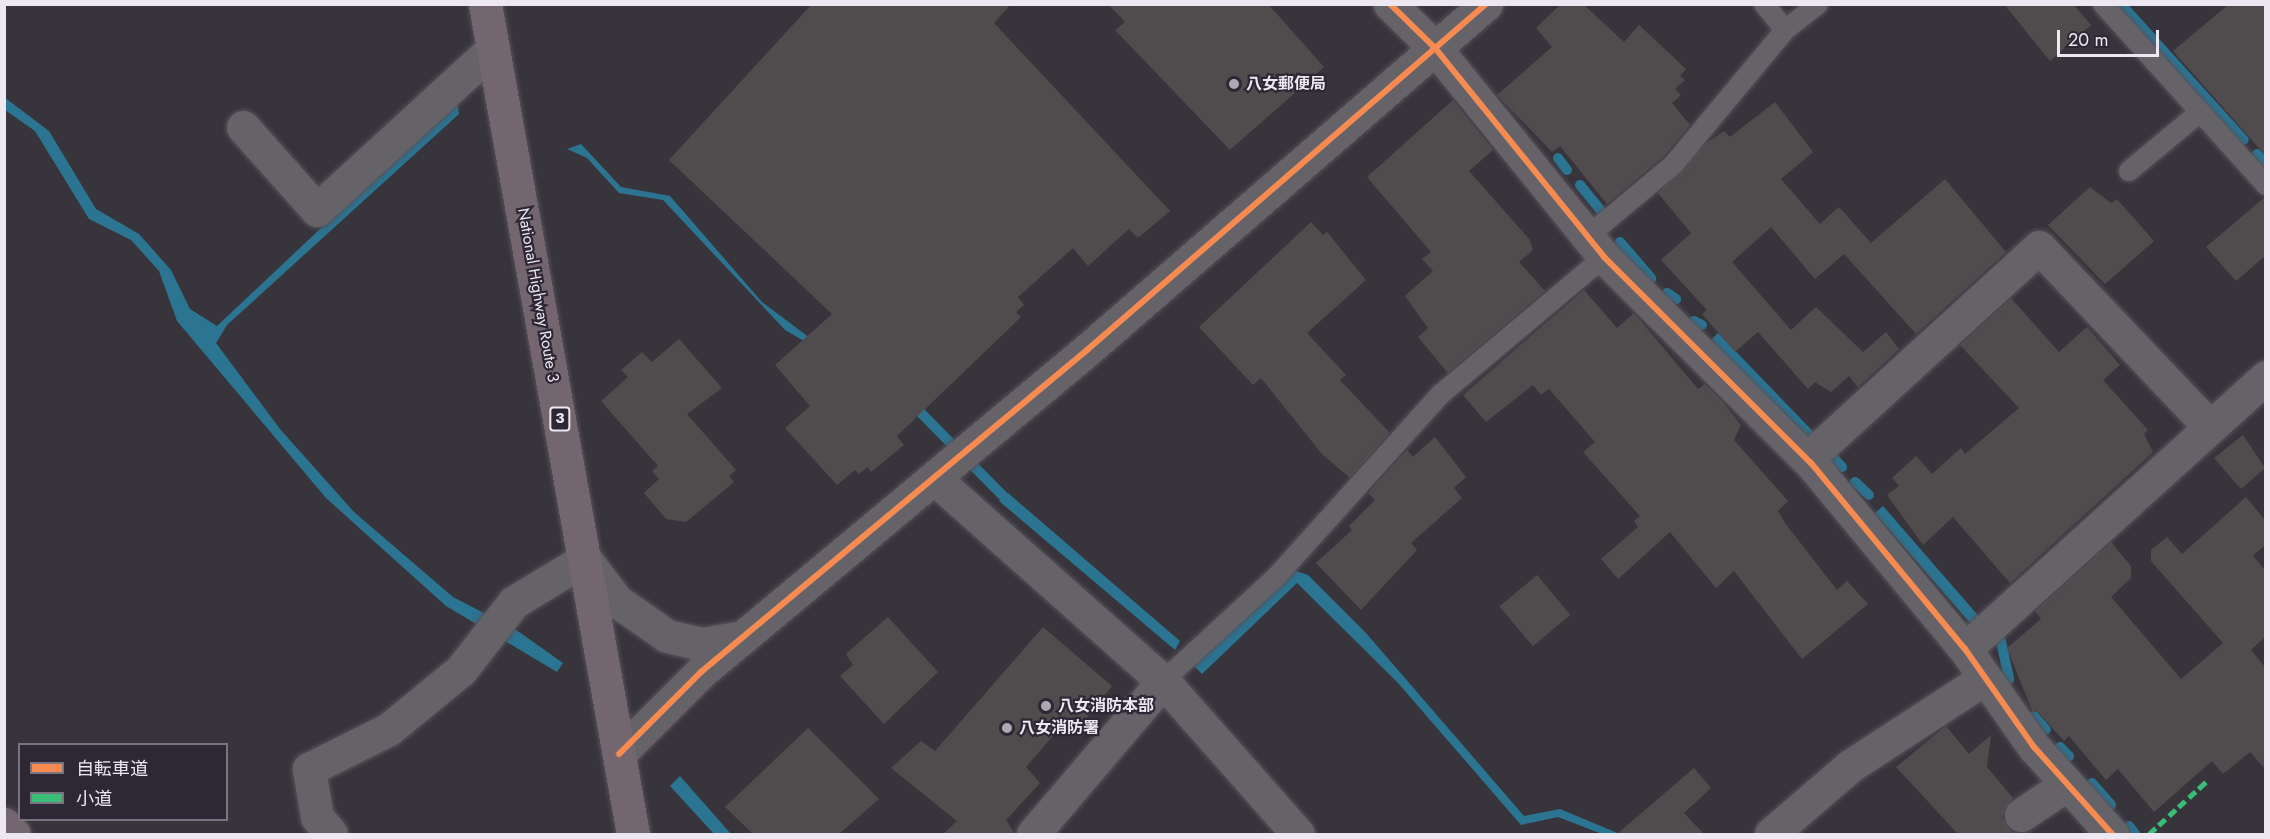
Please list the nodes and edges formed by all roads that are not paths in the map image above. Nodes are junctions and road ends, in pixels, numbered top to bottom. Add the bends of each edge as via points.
1 (485, 4) edge
2 (1390, 4) edge
3 (1486, 4) edge
4 (1764, 4) edge
5 (1818, 4) edge
6 (2103, 4) edge
7 (1785, 30) junction
8 (1435, 48) junction
9 (493, 49) junction
10 (2200, 112) junction
11 (243, 127) dead end
12 (2129, 171) dead end
13 (2265, 185) edge
14 (1596, 246) junction
15 (2265, 377) edge
16 (2210, 428) junction
17 (1806, 459) junction
18 (934, 478) junction
19 (585, 559) junction
20 (746, 635) junction
21 (1965, 649) junction
22 (1985, 678) junction
23 (1163, 681) junction
24 (619, 754) junction
25 (2067, 784) junction
26 (2021, 815) dead end
27 (4, 824) edge
28 (14, 834) edge
29 (331, 834) edge
30 (633, 834) edge
31 (1033, 834) edge
32 (1298, 834) edge
33 (1771, 834) edge
34 (2112, 834) edge

1 - 9 highway, National Highway Route 3 / 3
2 - 8 street
3 - 8 street
4 - 7 lane
5 - 7 lane
6 - 10 lane
7 - 14 lane via 1673,165
8 - 14 street
8 - 18 street
9 - 11 street via 317,210
9 - 19 highway, National Highway Route 3 / 3
10 - 12 lane
10 - 13 lane
14 - 17 street
14 - 23 lane via 1442,394 1278,576
15 - 16 street
16 - 17 street via 2039,247
16 - 21 street
17 - 21 street
18 - 20 street
18 - 23 street
19 - 20 street via 617,600 667,636 702,644
19 - 24 highway, National Highway Route 3 / 3
19 - 29 street via 514,602 461,670 389,729 309,769 317,817
20 - 24 street
21 - 22 street
22 - 25 street
22 - 33 street via 1850,766
23 - 31 street
23 - 32 street
24 - 30 highway, National Highway Route 3 / 3
25 - 26 street
25 - 34 street
27 - 28 highway

